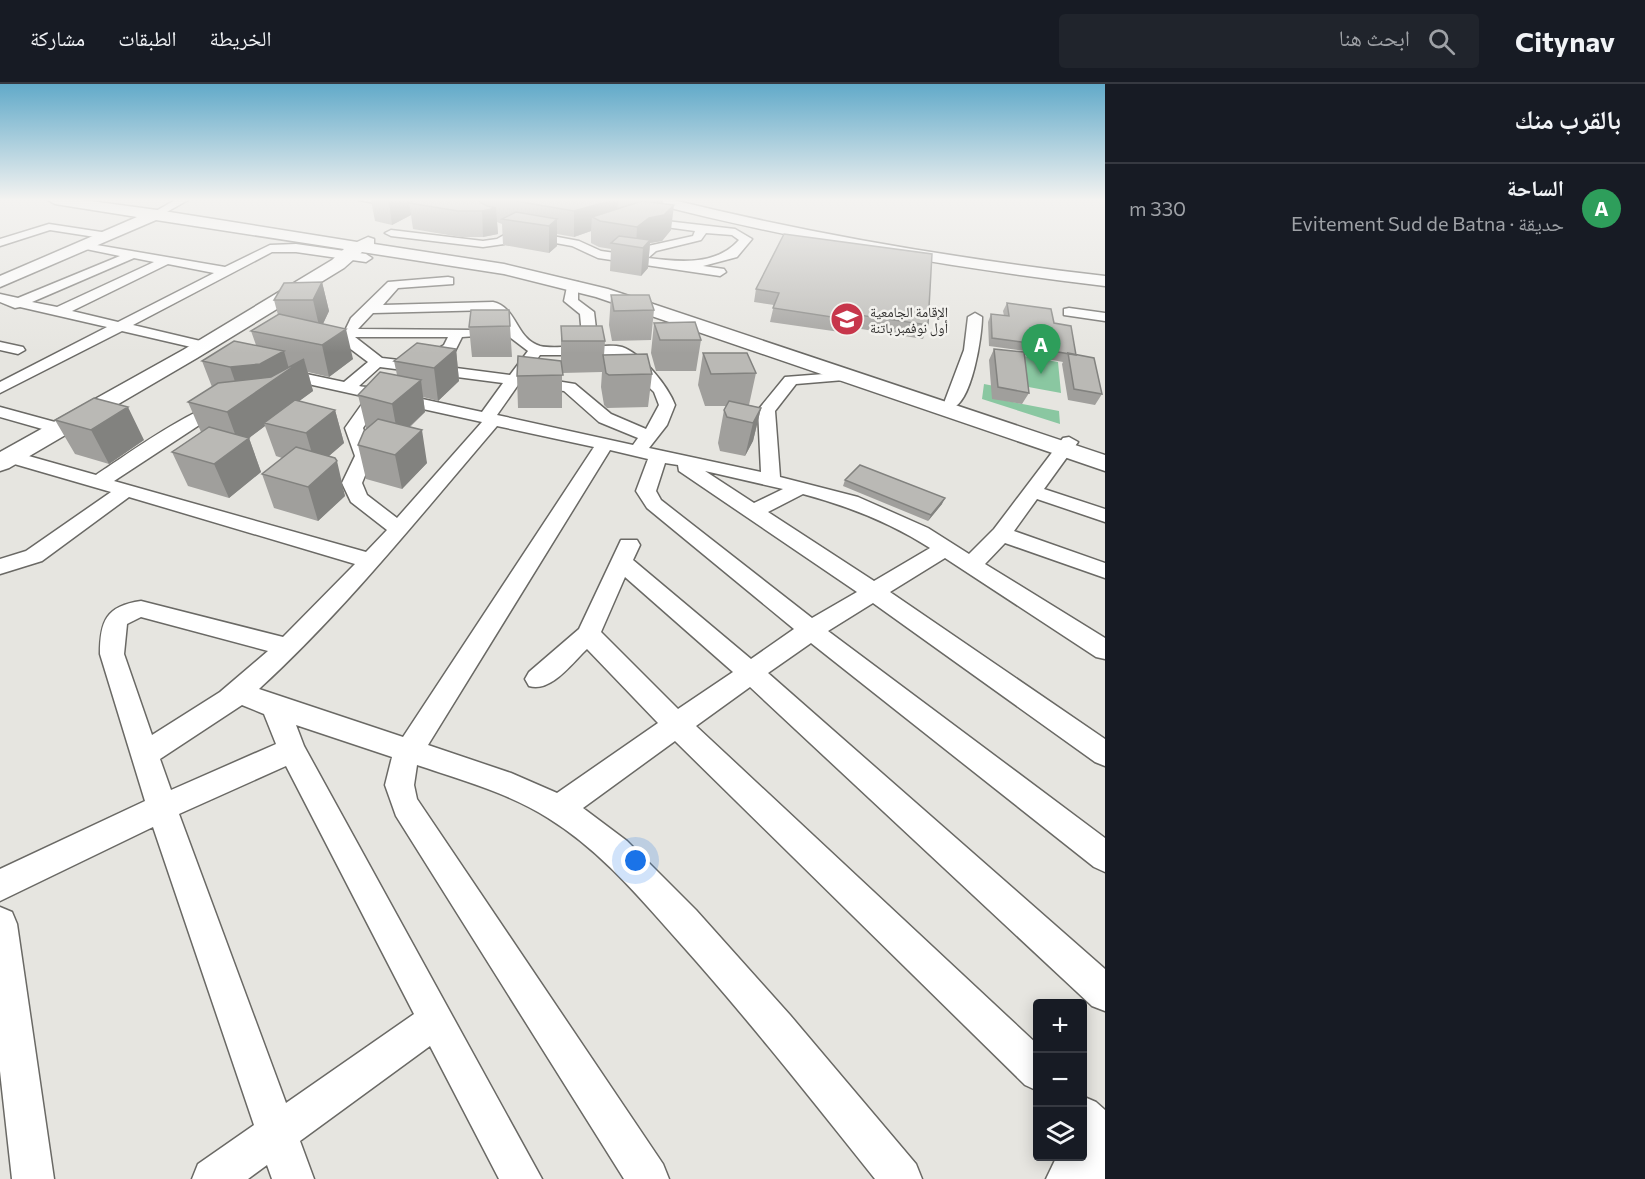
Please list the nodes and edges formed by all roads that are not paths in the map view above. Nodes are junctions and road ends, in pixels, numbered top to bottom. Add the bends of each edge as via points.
1 (73, 251) edge
2 (112, 251) edge
3 (266, 251) edge
4 (332, 251) edge
5 (346, 251) edge
6 (359, 251) edge
7 (404, 251) edge
8 (407, 251) joint
9 (592, 251) edge
10 (648, 251) edge
11 (736, 251) edge
12 (884, 251) edge
13 (356, 253) junction
14 (132, 255) junction
15 (638, 260) junction
16 (165, 261) junction
17 (689, 268) junction
18 (226, 271) junction
19 (720, 272) dead end
20 (448, 280) dead end
21 (1105, 280) edge
22 (0, 282) edge
23 (573, 285) junction
24 (0, 298) edge
25 (19, 303) junction
26 (426, 307) junction
27 (368, 309) junction
28 (0, 311) edge
29 (58, 312) junction
30 (1069, 312) dead end
31 (975, 317) dead end
32 (1105, 317) edge
33 (121, 326) junction
34 (417, 332) junction
35 (501, 332) junction
36 (349, 333) junction
37 (457, 333) junction
38 (0, 346) edge
39 (591, 349) junction
40 (18, 350) dead end
41 (536, 350) junction
42 (970, 351) junction
43 (990, 351) dead end
44 (202, 353) junction
45 (377, 362) junction
46 (416, 367) junction
47 (257, 369) edge
48 (844, 375) junction
49 (516, 380) junction
50 (313, 381) junction
51 (0, 388) edge
52 (347, 388) junction
53 (293, 394) edge
54 (377, 395) junction
55 (952, 403) junction
56 (244, 406) edge
57 (0, 412) edge
58 (489, 419) junction
59 (60, 429) junction
60 (605, 444) junction
61 (1067, 446) junction
62 (655, 451) junction
63 (1105, 453) edge
64 (6, 460) edge
65 (1105, 463) edge
66 (771, 480) junction
67 (99, 482) junction
68 (803, 487) junction
69 (127, 490) junction
70 (1034, 492) junction
71 (754, 511) junction
72 (1105, 516) edge
73 (399, 529) junction
74 (1001, 534) junction
75 (946, 548) junction
76 (371, 561) junction
77 (971, 565) junction
78 (0, 567) edge
79 (1105, 572) edge
80 (872, 591) junction
81 (811, 630) junction
82 (588, 634) junction
83 (288, 647) junction
84 (1105, 650) edge
85 (750, 672) junction
86 (538, 679) dead end
87 (238, 692) junction
88 (275, 708) junction
89 (678, 726) junction
90 (292, 750) junction
91 (409, 751) junction
92 (145, 754) junction
93 (1105, 754) edge
94 (162, 808) junction
95 (559, 808) junction
96 (1105, 856) edge
97 (0, 885) edge
98 (0, 924) edge
99 (1105, 993) edge
100 (436, 1020) junction
101 (1033, 1067) edge
102 (1087, 1120) edge
103 (278, 1133) junction
104 (1105, 1137) edge
105 (1105, 1144) edge
106 (33, 1179) edge
107 (213, 1179) edge
108 (293, 1179) edge
109 (521, 1179) edge
110 (648, 1179) edge
111 (902, 1179) edge
112 (1076, 1179) edge

1 - 22 main road
2 - 14 street
3 - 18 street
4 - 13 street
5 - 13 main road
6 - 13 street
7 - 13 main road
8 - 23 main road
8 - 55 main road via 508,264 591,283
9 - 15 street
10 - 15 street
11 - 17 street
12 - 21 main road
13 - 44 main road
14 - 16 street
14 - 25 street
15 - 17 street
16 - 18 street
16 - 29 street
17 - 19 street
18 - 33 street
20 - 27 street via 395,284
23 - 39 street via 571,301 587,312
23 - 48 main road
24 - 25 street
25 - 28 street
25 - 29 street
26 - 27 street
26 - 34 street
26 - 35 street via 493,306 508,316
27 - 36 street
29 - 33 street
30 - 32 street
31 - 42 street via 976,333
33 - 44 street
33 - 51 street
34 - 36 street
34 - 37 street
35 - 37 street
35 - 41 street
36 - 45 street via 346,338 350,345 367,352
37 - 46 street via 450,348
38 - 40 street
39 - 41 street
39 - 62 street via 625,355 662,390 667,405
41 - 49 street
42 - 43 street
42 - 55 street
44 - 59 main road
45 - 46 street
45 - 52 street
46 - 49 street
46 - 54 street
47 - 50 street
48 - 61 main road
48 - 66 street via 791,380 766,410
49 - 58 street
49 - 62 street via 569,387 605,418
50 - 52 street
50 - 53 street
52 - 54 street
54 - 58 street
54 - 73 street via 354,428 366,451 352,483 358,498
55 - 61 main road
56 - 67 street via 204,414
57 - 59 street
58 - 60 street
58 - 73 street
59 - 64 main road
60 - 62 street
60 - 91 street
61 - 63 main road
61 - 65 main road
61 - 70 street
62 - 66 street
62 - 71 street
62 - 81 street via 646,491 654,504
64 - 67 street
66 - 68 street
67 - 69 street
68 - 71 street
68 - 75 street via 851,501
69 - 76 street
69 - 78 street via 34,556
70 - 72 street
70 - 74 street
71 - 80 street
73 - 76 street
74 - 77 street
74 - 79 street
75 - 77 street
75 - 80 street
76 - 83 street
77 - 84 street
80 - 81 street
80 - 93 street
81 - 85 street
81 - 96 street
82 - 85 street via 625,554
82 - 86 street
82 - 89 street
83 - 87 street
83 - 92 street via 141,609 118,616 112,634 112,654
85 - 89 street
85 - 99 street
87 - 88 street
87 - 92 street
88 - 90 street
88 - 91 street
89 - 95 street
89 - 101 street
90 - 94 street
90 - 100 street
91 - 95 street via 531,794
91 - 110 street via 399,779 406,807
92 - 94 street
94 - 97 street
94 - 103 street
95 - 111 street via 654,889 746,990
98 - 106 street
100 - 103 street
100 - 109 street
102 - 104 street
103 - 107 street
103 - 108 street
105 - 112 main road

